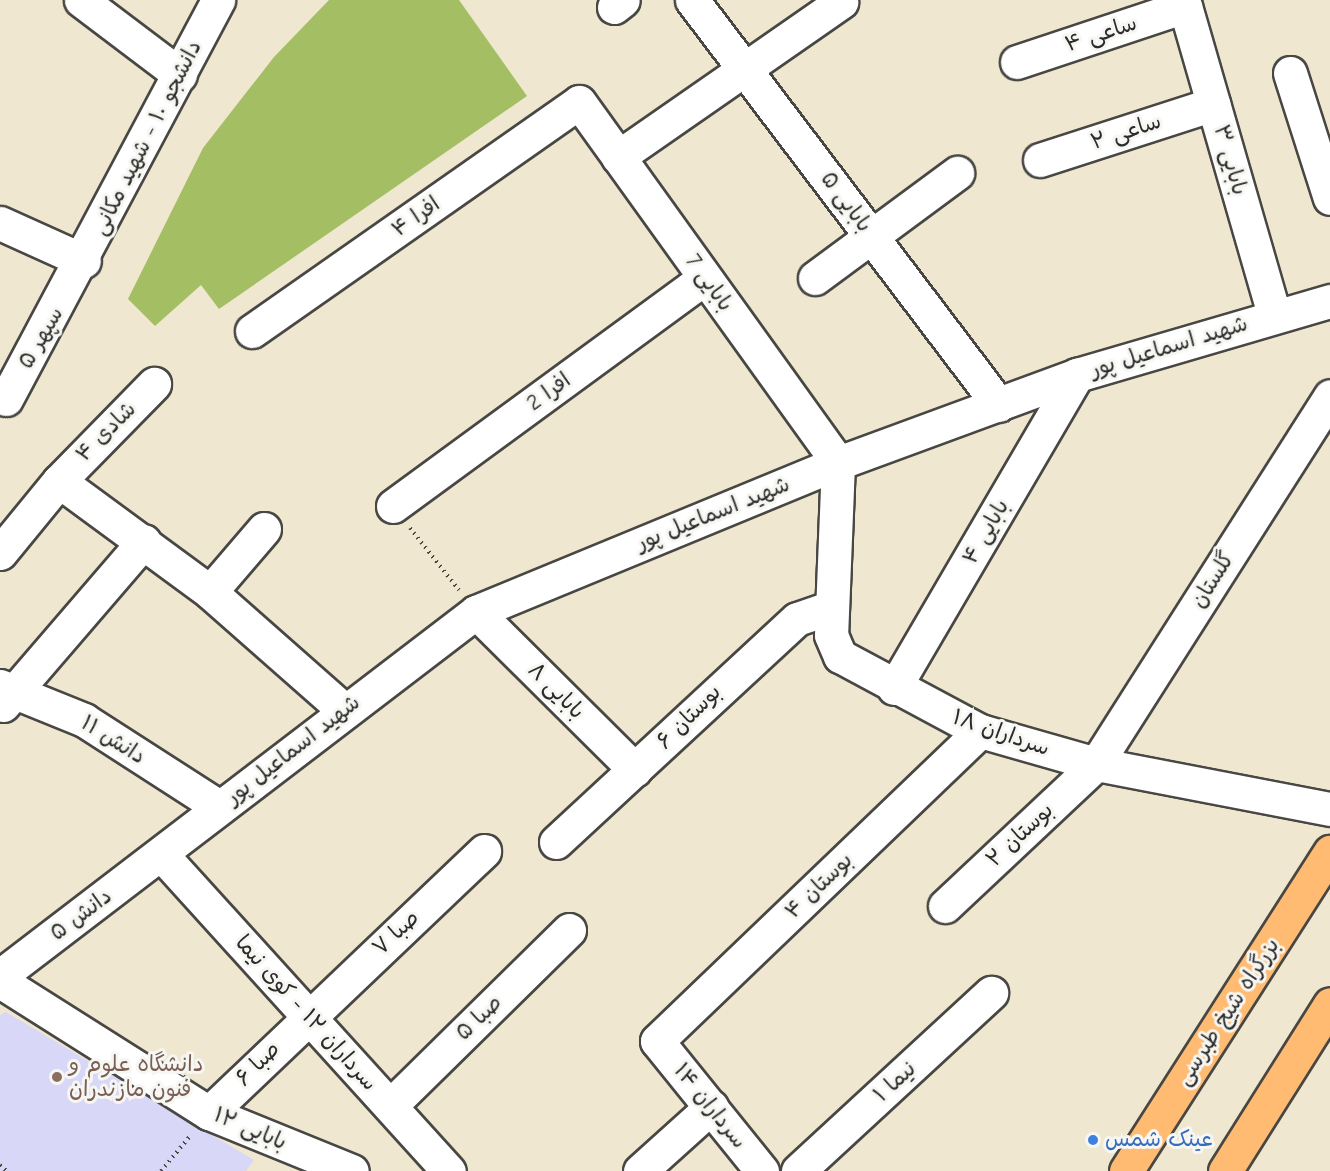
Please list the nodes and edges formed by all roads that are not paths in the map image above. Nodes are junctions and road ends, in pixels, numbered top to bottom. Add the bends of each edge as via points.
1 (81, 0) edge
2 (218, 0) edge
3 (692, 0) edge
4 (842, 2) dead end
5 (1185, 6) joint
6 (720, 14) edge
7 (1017, 62) dead end
8 (745, 70) junction
9 (1290, 72) dead end
10 (180, 75) junction
11 (579, 102) joint
12 (1213, 104) junction
13 (618, 157) junction
14 (1040, 160) dead end
15 (957, 173) dead end
16 (1330, 198) edge
17 (0, 223) edge
18 (872, 237) junction
19 (80, 269) junction
20 (705, 278) junction
21 (815, 278) dead end
22 (1330, 301) edge
23 (1274, 315) junction
24 (252, 331) dead end
25 (1077, 375) junction
26 (154, 384) dead end
27 (1330, 396) edge
28 (6, 399) dead end
29 (999, 405) junction
30 (838, 463) junction
31 (58, 481) junction
32 (393, 506) road end
33 (264, 529) dead end
34 (144, 540) junction
35 (0, 553) edge
36 (210, 592) junction
37 (831, 607) junction
38 (476, 612) junction
39 (894, 688) junction
40 (6, 696) edge
41 (344, 710) junction
42 (980, 731) junction
43 (1096, 764) junction
44 (635, 771) junction
45 (219, 807) junction
46 (1330, 809) edge
47 (556, 842) dead end
48 (484, 851) dead end
49 (1330, 852) edge
50 (162, 855) junction
51 (945, 906) dead end
52 (569, 930) dead end
53 (0, 976) edge
54 (0, 981) edge
55 (991, 993) dead end
56 (1330, 1004) edge
57 (308, 1015) junction
58 (657, 1041) joint
59 (390, 1106) junction
60 (711, 1107) junction
61 (208, 1113) junction
62 (352, 1171) edge
63 (449, 1171) edge
64 (639, 1171) edge
65 (762, 1171) edge
66 (798, 1171) edge
67 (1126, 1171) edge
68 (1225, 1171) edge

1 - 10 street
2 - 10 street, دانشجو ۱۰ - شهید مکانی
3 - 6 street, بابایی ۵
4 - 8 street
5 - 7 street, ساعی ۴
5 - 12 street, بابایی ۳
6 - 8 street, بابایی ۵
8 - 13 street
8 - 18 street, بابایی ۵
9 - 16 street
10 - 19 street, دانشجو ۱۰ - شهید مکانی
11 - 13 street, بابایی 7
11 - 24 street, افرا ۴
12 - 14 street, ساعی ۲
12 - 23 street, بابایی ۳
13 - 20 street, بابایی 7
15 - 18 street
17 - 19 street
18 - 21 street
18 - 29 street, بابایی ۵
19 - 28 street, سپهر ۵
20 - 30 street, بابایی 7
20 - 32 street, افرا 2
22 - 23 street, شهید اسماعیل پور
23 - 25 street, شهید اسماعیل پور
25 - 29 street, شهید اسماعیل پور
25 - 39 street, بابایی ۴
26 - 31 street, شادی ۴
27 - 43 street, گلستان
29 - 30 street, شهید اسماعیل پور
30 - 37 street, سرداران ۱۸
30 - 38 street, شهید اسماعیل پور
31 - 34 street
31 - 35 street, شادی ۴
33 - 36 street
34 - 36 street
34 - 40 street
36 - 41 street
37 - 39 street, سرداران ۱۸ via 831,635 840,656
37 - 44 street, بوستان ۶ via 797,619
38 - 41 street, شهید اسماعیل پور
38 - 44 street, بابایی ۸
39 - 42 street, سرداران ۱۸
40 - 45 street, دانش ۱۱ via 84,720
41 - 45 street, شهید اسماعیل پور
42 - 43 street, سرداران ۱۸
42 - 58 street, بوستان ۴
43 - 46 street, سرداران ۱۸
43 - 51 street, بوستان ۲
44 - 47 street, بوستان ۶
45 - 50 street, شهید اسماعیل پور
48 - 57 street, صبا ۷
49 - 67 highway, بزرگراه شیخ طبرسی
50 - 53 street, دانش ۵
50 - 57 street, سرداران ۱۲ - کوی نیما
52 - 59 street, صبا ۵
54 - 61 street, بابایی ۱۲
55 - 66 street, نیما ۱
56 - 68 highway
57 - 59 street, سرداران ۱۲ - کوی نیما
57 - 61 street, صبا ۶
58 - 60 street, سرداران ۱۴
59 - 63 street, سرداران ۱۲ - کوی نیما
60 - 64 street
60 - 65 street, سرداران ۱۴
61 - 62 street, بابایی ۱۲

